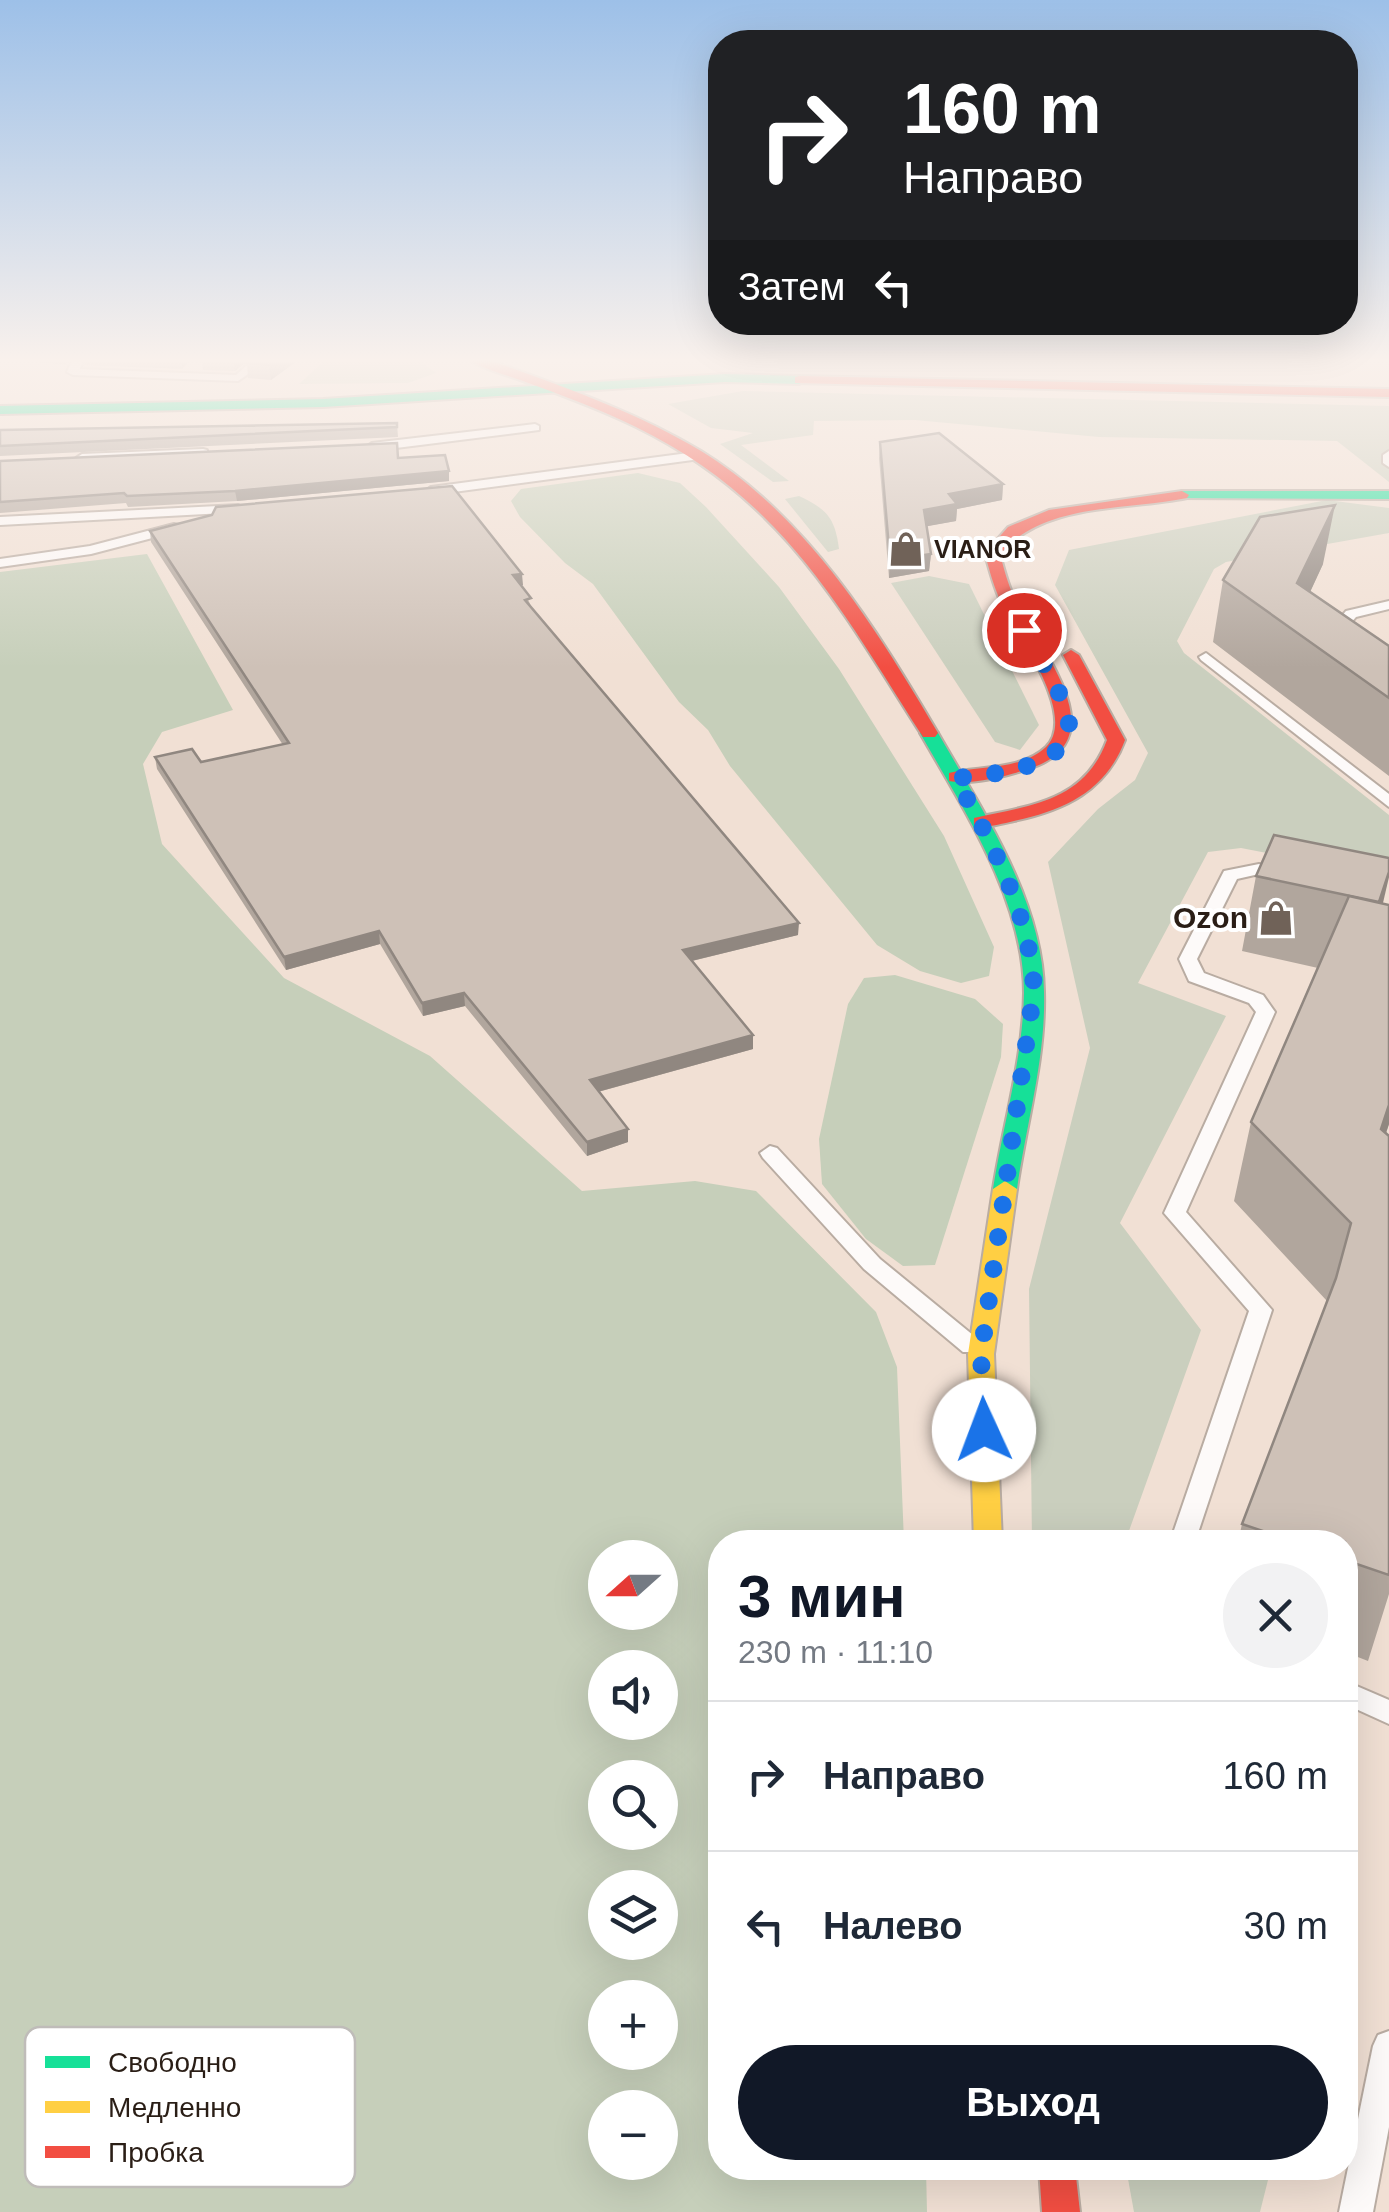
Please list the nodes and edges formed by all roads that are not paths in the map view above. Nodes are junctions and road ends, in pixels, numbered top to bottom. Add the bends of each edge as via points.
1 (656, 461) edge
2 (704, 461) edge
3 (423, 492) edge
4 (1183, 496) junction
5 (1389, 496) edge
6 (254, 508) edge
7 (237, 509) junction
8 (0, 521) edge
9 (1034, 545) dead end
10 (0, 563) edge
11 (1389, 605) edge
12 (1056, 627) dead end
13 (1359, 654) edge
14 (1206, 656) dead end
15 (955, 778) junction
16 (1389, 802) edge
17 (980, 822) junction
18 (1313, 880) edge
19 (770, 1152) dead end
20 (981, 1354) junction
21 (988, 1530) edge
22 (1186, 1530) edge
23 (1358, 1698) edge
24 (1389, 1712) edge
25 (1389, 2046) edge
26 (1058, 2180) edge
27 (1061, 2212) edge
28 (1356, 2212) edge

1 - 3 lane
2 - 15 street via 739,484 862,626
4 - 5 street via 1262,490
4 - 9 street via 1066,528
4 - 15 street via 1062,510 1030,520 995,544 997,580 1059,694 1068,729 1061,744 1033,765
6 - 7 lane
7 - 8 lane
7 - 10 lane via 91,550
11 - 13 lane via 1351,614 1342,624
12 - 17 street via 1116,740 1116,752 1056,806
14 - 16 lane
15 - 17 street
17 - 20 street via 1032,953 1034,990
18 - 22 lane via 1259,869 1230,875 1188,959 1196,976 1246,994 1266,1012 1174,1214 1261,1310
19 - 20 lane via 872,1264
20 - 21 street
23 - 24 lane
25 - 28 lane
26 - 27 street

